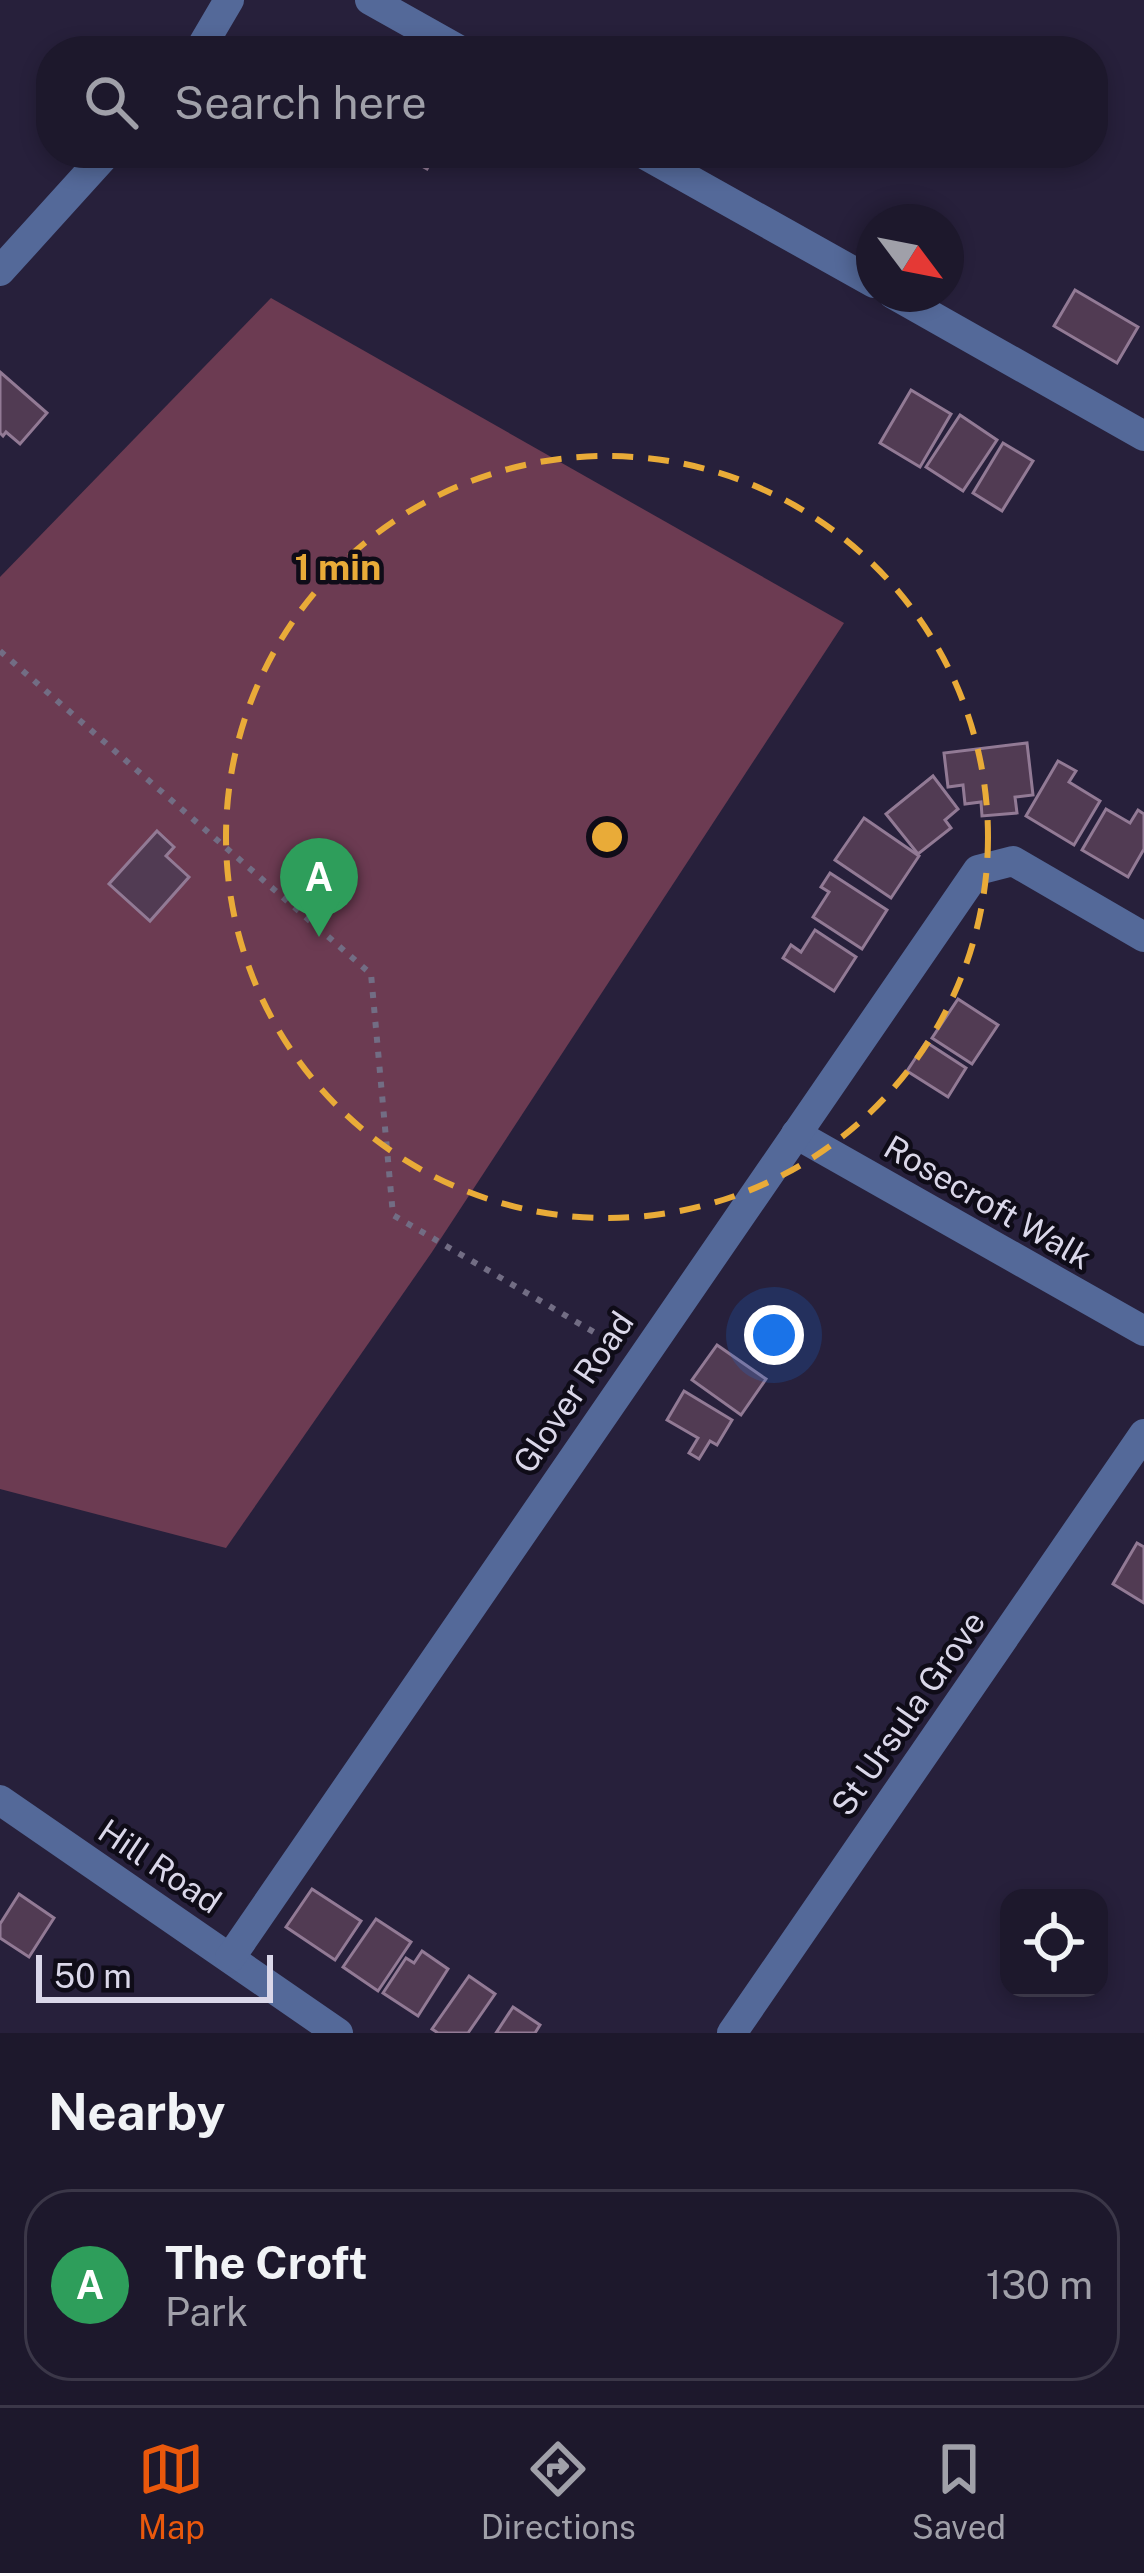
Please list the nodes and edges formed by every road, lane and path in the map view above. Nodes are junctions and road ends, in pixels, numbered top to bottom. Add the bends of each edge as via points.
1 (229, 0) edge
2 (370, 0) edge
3 (208, 36) edge
4 (434, 36) edge
5 (93, 168) edge
6 (669, 168) edge
7 (0, 271) edge
8 (856, 274) edge
9 (925, 312) edge
10 (1144, 436) edge
11 (0, 651) edge
12 (1144, 937) edge
13 (796, 1134) junction
14 (1144, 1331) edge
15 (640, 1358) junction
16 (1144, 1434) edge
17 (0, 1800) edge
18 (230, 1958) junction
19 (338, 2033) edge
20 (731, 2033) edge

1 - 3 street
2 - 4 street
5 - 7 street
6 - 8 street
9 - 10 street
11 - 15 path via 371,974 393,1215
12 - 13 street, Glover Road via 1013,861 978,870
13 - 14 street, Rosecroft Walk
13 - 15 street, Glover Road
15 - 18 street, Glover Road
16 - 20 street, St Ursula Grove
17 - 18 street, Hill Road
18 - 19 street, Hill Road

